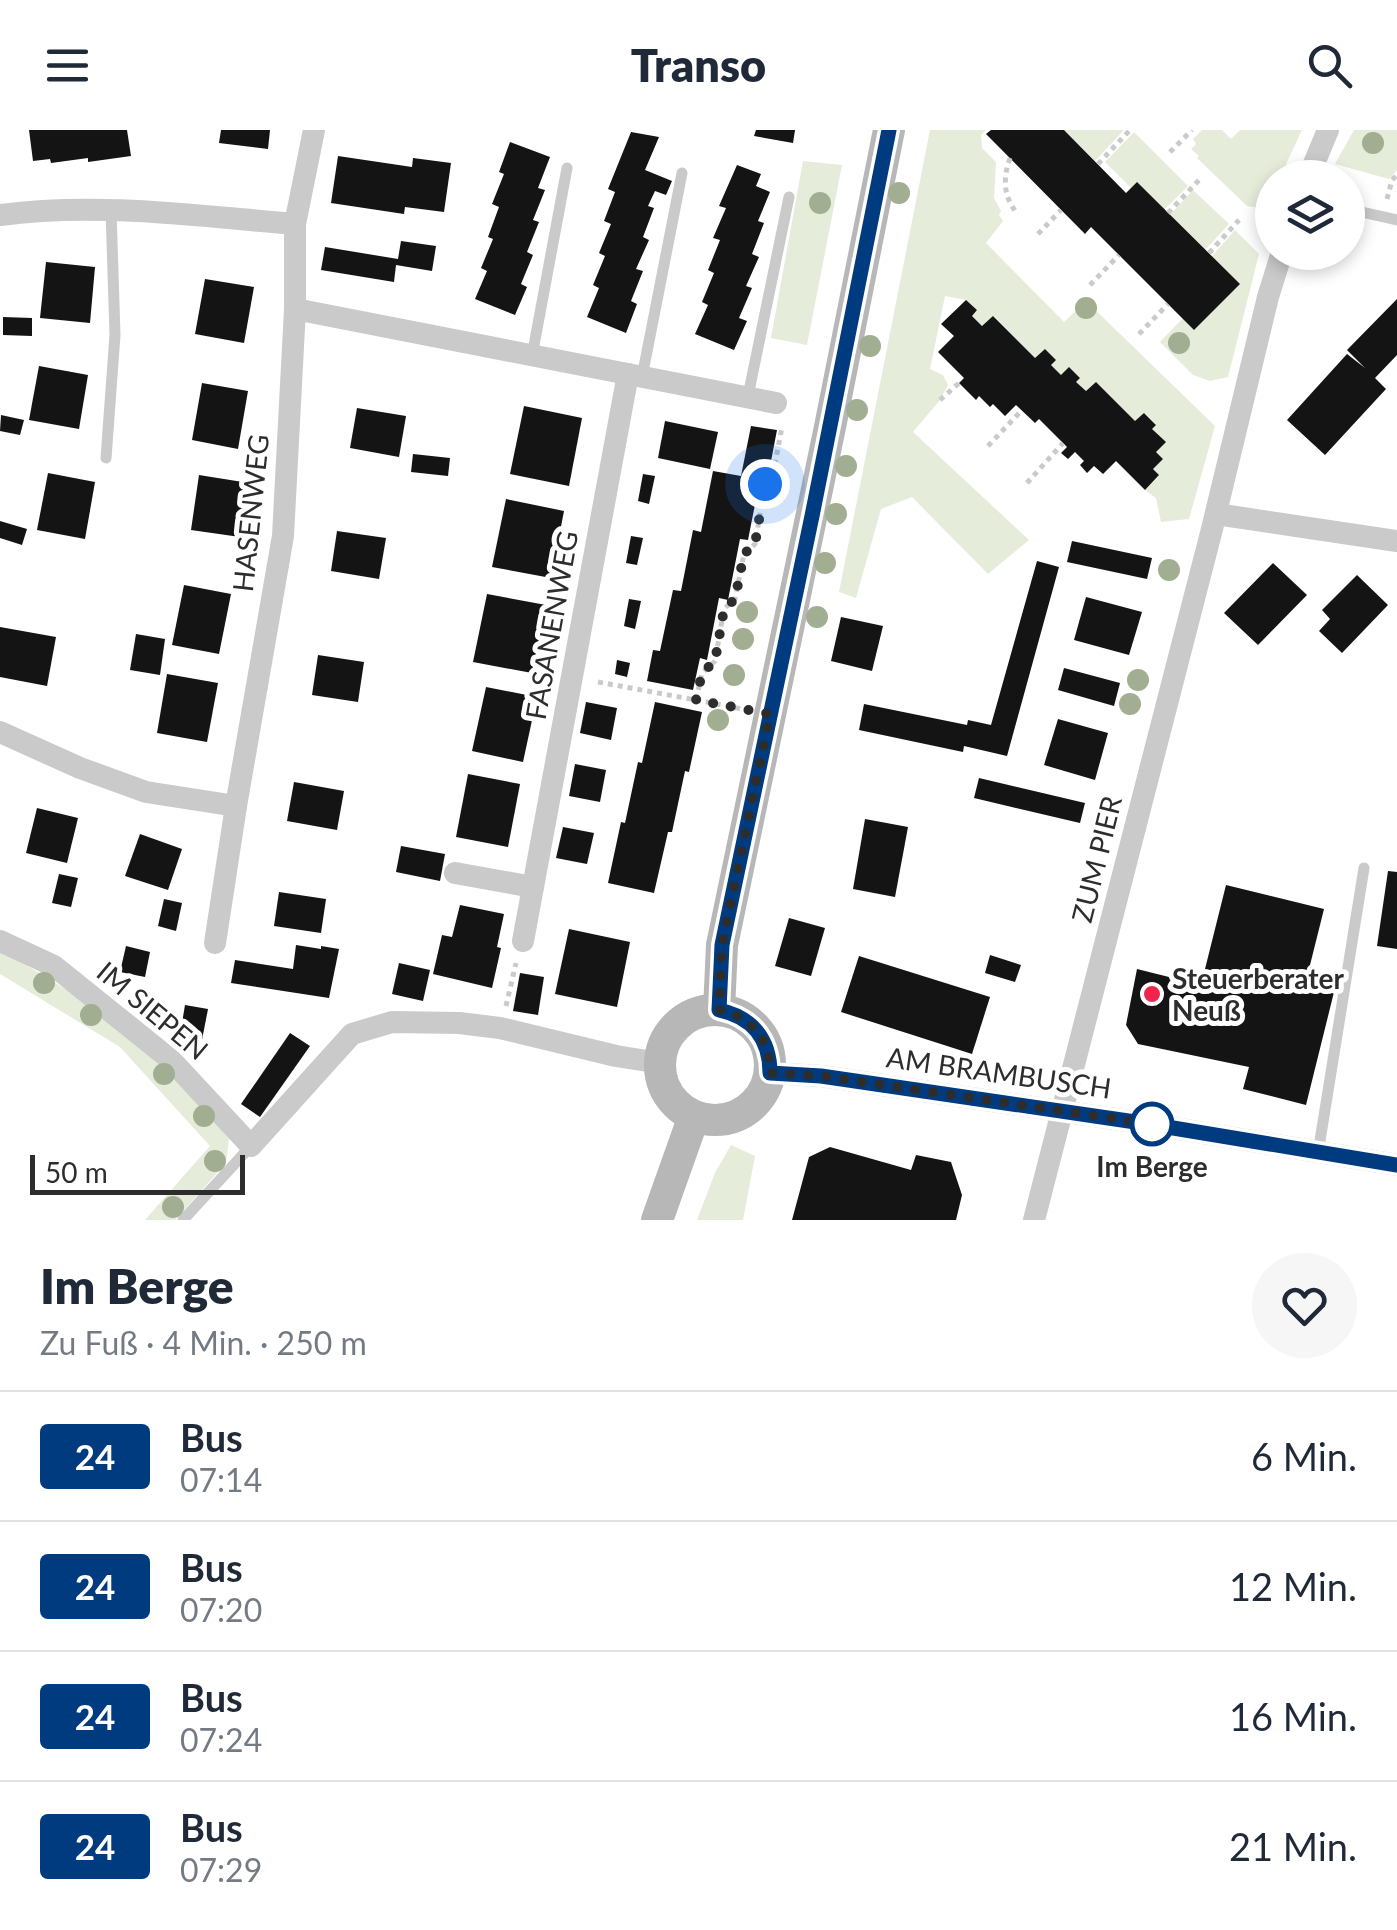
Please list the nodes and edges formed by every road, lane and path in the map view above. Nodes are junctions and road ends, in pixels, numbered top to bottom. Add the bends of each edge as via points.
1 (314, 130) edge
2 (889, 130) edge
3 (1130, 130) edge
4 (1192, 130) edge
5 (1328, 130) edge
6 (1170, 152) dead end
7 (1010, 158) dead end
8 (1316, 160) edge
9 (1098, 164) dead end
10 (567, 168) dead end
11 (682, 174) dead end
12 (1199, 180) dead end
13 (789, 198) dead end
14 (110, 210) junction
15 (1061, 210) dead end
16 (1016, 212) dead end
17 (1168, 212) dead end
18 (1365, 213) edge
19 (0, 215) edge
20 (1239, 220) dead end
21 (1397, 220) edge
22 (295, 224) junction
23 (1038, 234) dead end
24 (1209, 254) dead end
25 (1119, 255) dead end
26 (1277, 270) edge
27 (1090, 285) dead end
28 (1168, 304) dead end
29 (295, 308) junction
30 (1140, 334) dead end
31 (532, 356) junction
32 (635, 375) junction
33 (959, 384) dead end
34 (748, 396) junction
35 (940, 400) dead end
36 (1022, 410) dead end
37 (780, 411) joint
38 (1063, 443) dead end
39 (988, 446) dead end
40 (106, 458) dead end
41 (1027, 483) dead end
42 (1216, 514) junction
43 (1397, 541) edge
44 (572, 678) junction
45 (696, 700) junction
46 (770, 714) junction
47 (0, 732) edge
48 (236, 806) junction
49 (1364, 868) dead end
50 (455, 873) dead end
51 (533, 887) junction
52 (0, 940) edge
53 (523, 941) joint
54 (216, 943) dead end
55 (719, 1010) junction
56 (500, 1028) junction
57 (660, 1063) junction
58 (770, 1073) junction
59 (1062, 1112) junction
60 (694, 1116) junction
61 (251, 1146) junction
62 (1318, 1152) junction
63 (1397, 1165) edge
64 (184, 1220) edge
65 (657, 1220) edge
66 (1034, 1220) edge

1 - 22 street, HASENWEG
2 - 46 main road
3 - 9 path
4 - 6 path
5 - 8 street
7 - 16 path via 1004,175
10 - 31 lane
11 - 32 lane
12 - 17 path
13 - 34 lane
14 - 19 street
14 - 22 street
14 - 40 lane via 115,335
15 - 23 path
18 - 21 lane
20 - 24 path
22 - 29 street, HASENWEG
25 - 27 path
26 - 42 street, ZUM PIER
28 - 30 path
29 - 31 street
29 - 48 street, HASENWEG via 283,536
31 - 32 street
32 - 34 street
32 - 44 street, FASANENWEG
33 - 35 path
34 - 37 street
36 - 39 path
37 - 45 path via 755,544 744,554 715,661 702,673
38 - 41 path
42 - 43 street
42 - 59 street, ZUM PIER
44 - 45 path
44 - 51 street, FASANENWEG
45 - 46 path
46 - 55 main road via 722,945
47 - 48 street via 146,792
48 - 54 street, HASENWEG
49 - 62 lane
50 - 51 street
51 - 53 street, FASANENWEG
52 - 61 street, IM SIEPEN via 54,966 172,1060
53 - 56 path
55 - 57 main road via 672,1030
55 - 58 main road via 758,1030
56 - 57 street
56 - 61 street via 392,1022 352,1034
57 - 60 main road via 672,1100
58 - 59 street, AM BRAMBUSCH
58 - 60 main road via 765,1089 742,1113 727,1119
59 - 62 street, AM BRAMBUSCH
59 - 66 street, ZUM PIER
60 - 65 main road
61 - 64 lane
62 - 63 street, AM BRAMBUSCH

